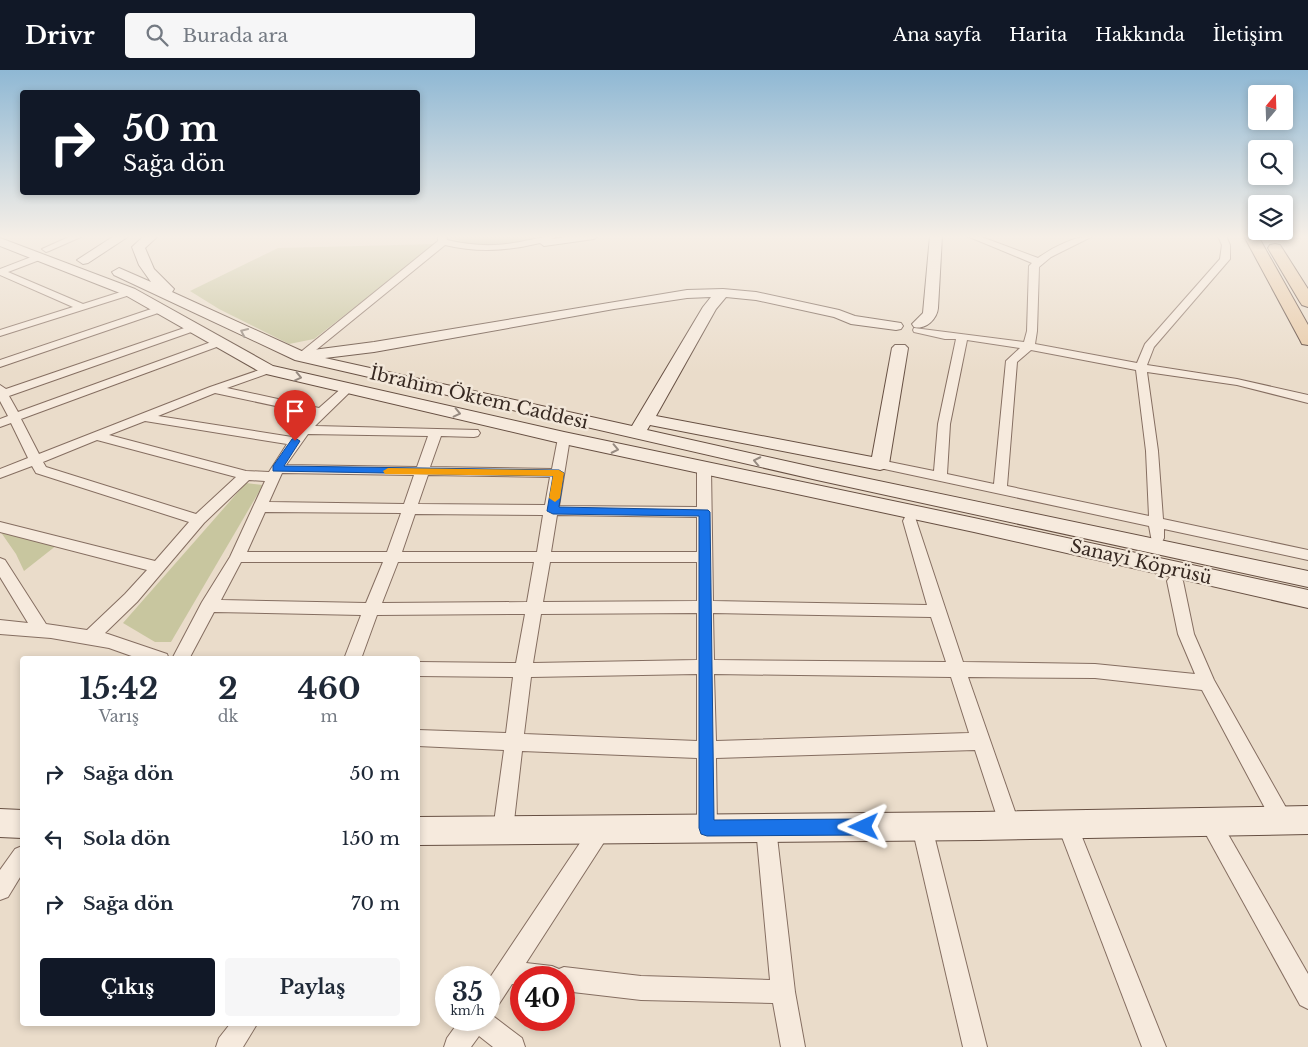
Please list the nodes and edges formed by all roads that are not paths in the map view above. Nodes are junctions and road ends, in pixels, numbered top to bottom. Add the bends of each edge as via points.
1 (22, 282) edge
2 (107, 282) edge
3 (141, 282) edge
4 (158, 282) edge
5 (391, 282) edge
6 (933, 282) edge
7 (1034, 282) edge
8 (1205, 282) edge
9 (1276, 282) edge
10 (1296, 282) edge
11 (130, 292) junction
12 (723, 293) junction
13 (185, 302) junction
14 (1308, 302) edge
15 (82, 307) junction
16 (160, 309) junction
17 (909, 325) junction
18 (193, 328) junction
19 (0, 333) edge
20 (962, 336) junction
21 (1308, 340) edge
22 (218, 343) junction
23 (1029, 346) junction
24 (374, 348) junction
25 (301, 357) junction
26 (0, 364) edge
27 (346, 367) junction
28 (1141, 367) junction
29 (268, 370) junction
30 (322, 382) junction
31 (1237, 382) junction
32 (348, 388) junction
33 (1308, 388) edge
34 (214, 389) junction
35 (1, 392) edge
36 (1308, 399) edge
37 (321, 412) junction
38 (143, 417) junction
39 (14, 418) junction
40 (645, 419) junction
41 (0, 423) edge
42 (436, 432) junction
43 (474, 433) dead end
44 (636, 434) junction
45 (96, 436) junction
46 (300, 436) junction
47 (564, 438) junction
48 (35, 461) junction
49 (880, 464) junction
50 (704, 468) junction
51 (422, 472) junction
52 (275, 473) junction
53 (559, 473) junction
54 (0, 474) edge
55 (246, 475) junction
56 (779, 475) junction
57 (940, 478) junction
58 (1000, 490) junction
59 (259, 507) junction
60 (409, 510) junction
61 (553, 511) junction
62 (705, 512) junction
63 (975, 517) junction
64 (199, 520) junction
65 (910, 520) junction
66 (0, 527) edge
67 (1156, 530) junction
68 (1308, 555) edge
69 (237, 556) junction
70 (705, 557) junction
71 (392, 558) junction
72 (544, 558) junction
73 (0, 564) edge
74 (158, 567) junction
75 (1308, 568) edge
76 (1308, 579) edge
77 (1175, 581) junction
78 (1308, 599) edge
79 (208, 606) junction
80 (706, 607) junction
81 (535, 608) junction
82 (371, 609) junction
83 (937, 611) junction
84 (1308, 612) edge
85 (0, 627) edge
86 (41, 630) junction
87 (90, 638) junction
88 (152, 656) edge
89 (182, 656) edge
90 (353, 656) edge
91 (706, 667) junction
92 (420, 669) edge
93 (957, 669) junction
94 (523, 670) junction
95 (1207, 683) junction
96 (420, 738) edge
97 (514, 740) junction
98 (981, 741) junction
99 (706, 750) junction
100 (1295, 820) edge
101 (1210, 822) junction
102 (0, 823) edge
103 (20, 824) edge
104 (1067, 824) junction
105 (1010, 826) junction
106 (922, 827) junction
107 (707, 828) junction
108 (766, 828) junction
109 (602, 829) junction
110 (503, 830) junction
111 (420, 831) edge
112 (20, 859) edge
113 (0, 889) edge
114 (507, 972) junction
115 (510, 972) edge
116 (575, 980) edge
117 (500, 983) edge
118 (783, 992) junction
119 (1308, 998) edge
120 (244, 1026) edge
121 (468, 1031) edge
122 (491, 1031) edge
123 (228, 1047) edge
124 (456, 1047) edge
125 (512, 1047) edge
126 (793, 1047) edge
127 (976, 1047) edge
128 (1154, 1047) edge

1 - 15 street
2 - 11 main road, İbrahim Öktem Caddesi
3 - 13 main road, İbrahim Öktem Caddesi
4 - 13 main road
5 - 25 street
6 - 17 main road via 930,314
7 - 23 street
8 - 28 street via 1149,346
9 - 21 main road
10 - 14 main road
11 - 15 street
11 - 16 main road, İbrahim Öktem Caddesi
12 - 17 main road via 756,296 839,314 851,320
12 - 24 main road via 687,294 614,305
12 - 40 main road via 710,307
25 -> 13 main road, İbrahim Öktem Caddesi
15 - 19 street
16 - 18 main road, İbrahim Öktem Caddesi
16 - 26 street
17 - 20 street via 945,336
17 - 49 main road via 910,343 900,348
18 - 22 main road, İbrahim Öktem Caddesi
18 - 35 street
20 - 23 street
20 - 57 street via 944,424
22 - 29 main road, İbrahim Öktem Caddesi
22 - 39 street
23 - 28 street
23 - 58 street via 1012,361
24 - 25 main road
24 - 27 main road
25 - 27 main road, İbrahim Öktem Caddesi
25 - 29 main road
27 - 30 main road
27 - 44 main road, İbrahim Öktem Caddesi
28 - 31 street
28 - 67 street via 1152,451
29 -> 30 main road, İbrahim Öktem Caddesi
29 - 34 street
30 - 32 main road, İbrahim Öktem Caddesi
31 - 33 street
31 - 36 street
32 - 37 street
32 -> 47 main road, İbrahim Öktem Caddesi
34 - 37 street
34 - 38 street
35 - 39 street
37 - 46 street
38 - 45 street
38 - 46 street
39 - 41 street
39 - 48 street
40 - 44 main road
40 - 49 main road
42 - 43 street
42 - 46 street
42 - 51 street
56 -> 44 main road, İbrahim Öktem Caddesi
45 - 48 street
45 - 55 street
46 - 52 street
47 -> 50 main road, İbrahim Öktem Caddesi
47 - 53 street
48 - 54 street
48 - 64 street via 41,470
49 - 57 street
50 - 56 main road, İbrahim Öktem Caddesi
50 - 62 street
51 - 52 street
51 - 53 street
51 - 60 street
52 - 55 street
52 - 59 street
53 - 61 street
55 - 64 street
56 - 63 main road, İbrahim Öktem Caddesi
56 - 65 main road
56 - 67 main road via 896,484
57 - 58 street
58 - 67 street
59 - 60 street
59 - 69 street
60 - 61 street
60 - 71 street
61 - 62 street
61 - 72 street
62 - 70 street
63 - 76 main road, Sanayi Köprüsü
63 - 78 main road, Sanayi Köprüsü
64 - 74 street
65 - 77 main road
65 - 83 street
66 - 74 street
67 - 68 street
67 - 75 main road
69 - 71 street
69 - 79 street
70 - 72 street
70 - 80 street
71 - 72 street
71 - 82 street
72 - 81 street
73 - 86 street
74 - 87 street
77 - 84 main road
77 - 95 street via 1186,634
79 - 82 street
79 - 89 street
80 - 81 street
80 - 83 street
80 - 91 street
81 - 82 street
81 - 94 street
82 - 90 street
83 - 93 street
85 - 86 street
86 - 87 street
87 - 88 street via 110,641
91 - 93 street
91 - 94 street
91 - 99 street
92 - 94 street
93 - 95 street via 1095,671
93 - 98 street
94 - 97 street
95 - 100 street
96 - 97 street
97 - 99 street
97 - 110 street
98 - 99 street
98 - 105 street
99 - 107 street
100 - 101 main road
101 - 104 main road
101 - 119 street
102 - 103 main road
104 - 105 main road
104 - 128 street
105 - 106 main road
106 - 108 main road
106 - 127 street
107 - 108 main road
107 - 109 main road
108 - 118 street
109 - 110 main road
109 - 114 street
110 - 111 main road
112 - 113 street
114 - 115 street
114 - 117 street
116 - 118 street via 641,988
118 - 126 street
120 - 123 street
121 - 124 street
122 - 125 street

